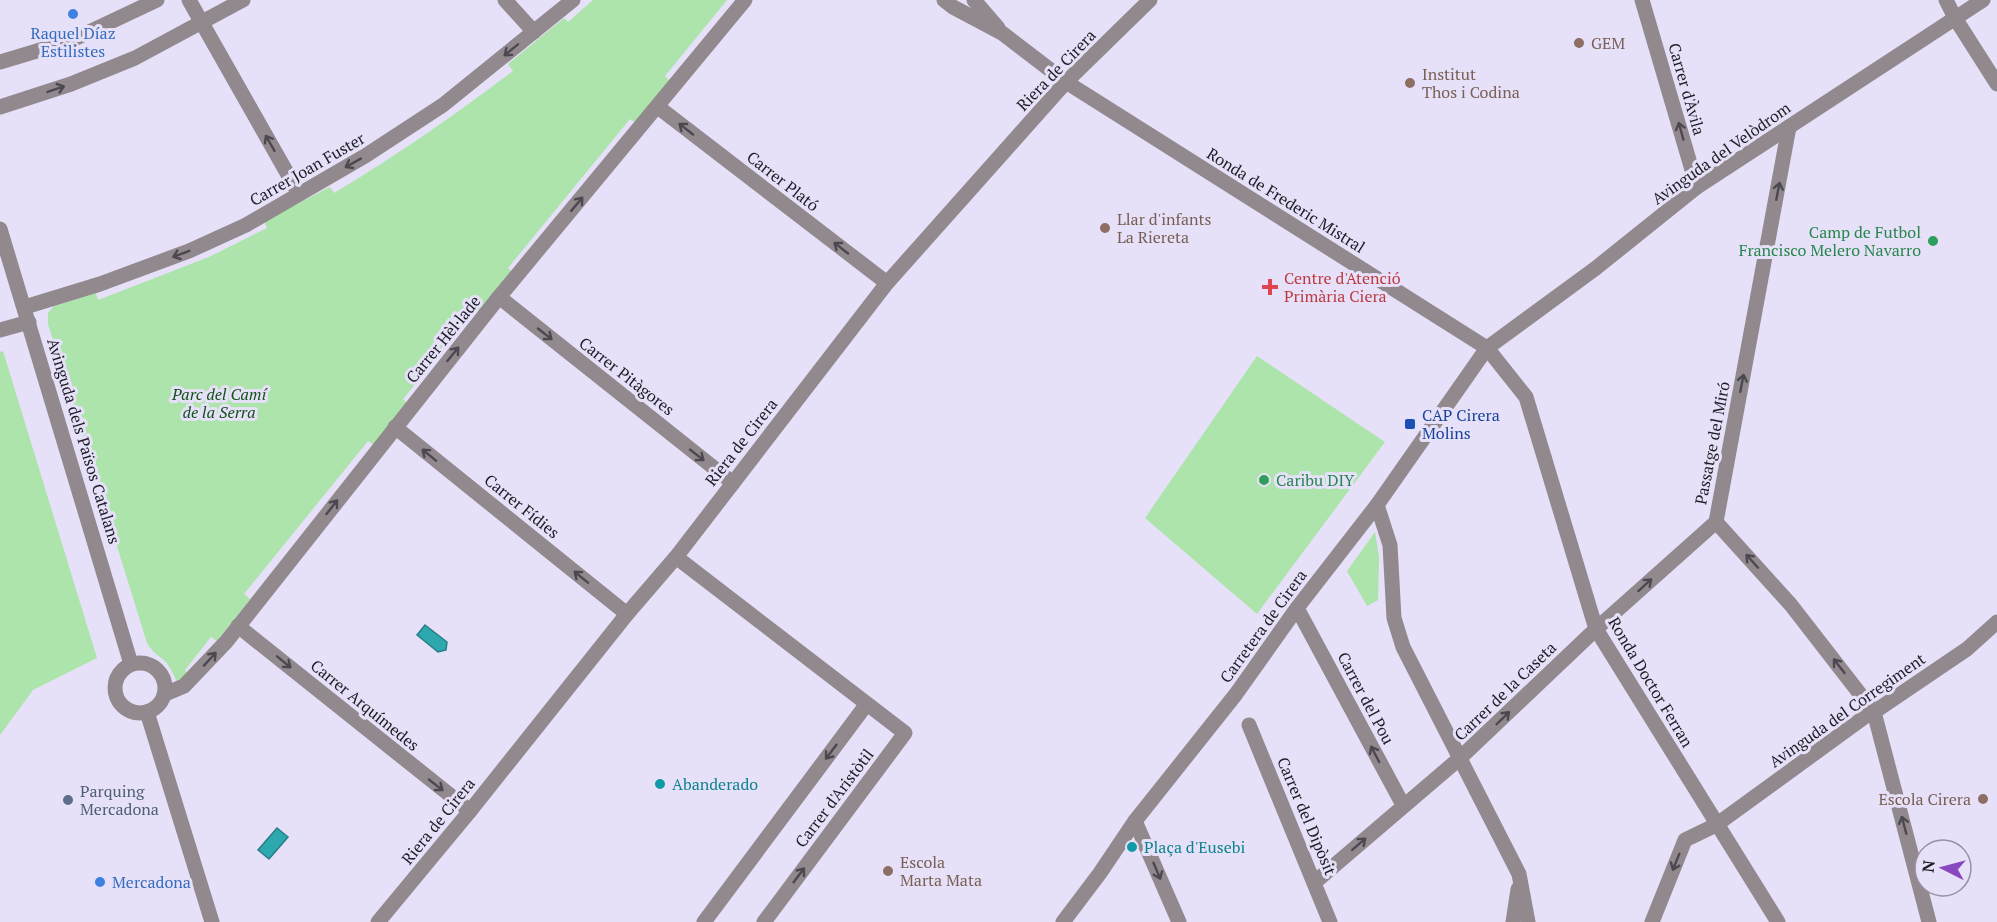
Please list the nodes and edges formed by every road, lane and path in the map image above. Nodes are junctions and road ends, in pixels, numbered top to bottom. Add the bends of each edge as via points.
1 (157, 0) edge
2 (189, 0) edge
3 (243, 0) edge
4 (505, 0) edge
5 (573, 0) edge
6 (745, 0) edge
7 (944, 0) edge
8 (974, 0) edge
9 (1150, 0) edge
10 (1642, 0) edge
11 (1946, 0) edge
12 (1983, 0) edge
13 (1955, 18) junction
14 (201, 23) junction
15 (534, 32) junction
16 (1002, 33) junction
17 (0, 62) edge
18 (1066, 82) junction
19 (1997, 84) edge
20 (0, 107) edge
21 (658, 107) junction
22 (1790, 127) junction
23 (1697, 188) junction
24 (299, 194) junction
25 (0, 229) edge
26 (887, 283) junction
27 (499, 297) junction
28 (27, 314) junction
29 (0, 330) edge
30 (1487, 348) junction
31 (395, 427) junction
32 (733, 483) junction
33 (1377, 505) junction
34 (1716, 522) junction
35 (676, 557) junction
36 (1297, 608) junction
37 (627, 614) junction
38 (1997, 621) edge
39 (238, 626) junction
40 (1596, 629) junction
41 (131, 664) junction
42 (165, 694) junction
43 (866, 705) junction
44 (147, 712) junction
45 (1874, 712) junction
46 (1249, 724) dead end
47 (1460, 758) junction
48 (1403, 805) junction
49 (470, 811) junction
50 (1135, 821) junction
51 (1716, 825) junction
52 (1519, 874) junction
53 (1315, 882) junction
54 (212, 922) edge
55 (378, 922) edge
56 (704, 922) edge
57 (764, 922) edge
58 (1063, 922) edge
59 (1179, 922) edge
60 (1330, 922) edge
61 (1513, 922) edge
62 (1528, 922) edge
63 (1653, 922) edge
64 (1778, 922) edge
65 (1929, 922) edge

1 - 17 street via 70,41
2 - 14 street
3 - 14 street
4 - 15 street
5 - 15 street, Carrer Joan Fuster
6 - 21 street, Carrer Hèl·lade
7 - 16 street
8 - 16 street
9 - 18 street, Riera de Cirera
23 -> 10 street, Carrer d'Àvila
11 - 13 street
12 - 13 street, Avinguda del Velòdrom
13 - 19 street
13 - 22 street, Avinguda del Velòdrom
20 -> 14 street via 101,73
24 -> 14 street
15 -> 24 street, Carrer Joan Fuster via 443,105
16 - 18 street
18 - 26 street, Riera de Cirera
18 - 30 street, Ronda de Frederic Mistral
26 -> 21 street, Carrer Plató
27 -> 21 street, Carrer Hèl·lade
22 - 23 street, Avinguda del Velòdrom
34 -> 22 street, Passatge del Miró
23 - 30 street, Avinguda del Velòdrom
24 -> 28 street, Carrer Joan Fuster via 246,225 189,251
25 - 28 street, Avinguda dels Països Catalans
26 - 32 street, Riera de Cirera
31 -> 27 street, Carrer Hèl·lade
27 -> 32 street, Carrer Pitàgores
28 - 29 street, Carrer Joan Fuster
28 - 41 street, Avinguda dels Països Catalans
30 - 33 street, Carretera de Cirera
30 - 40 street, Ronda Doctor Ferran via 1526,397
37 -> 31 street, Carrer Fídies
39 -> 31 street, Carrer Hèl·lade
32 - 35 street, Riera de Cirera
33 - 36 street, Carretera de Cirera
33 - 47 street via 1390,545 1394,618 1403,647
40 -> 34 street, Carrer de la Caseta
45 -> 34 street, Passatge del Miró via 1791,604
35 - 37 street, Riera de Cirera
35 - 43 street, Carrer d'Aristòtil
48 -> 36 street, Carrer del Pou
36 - 50 street, Carretera de Cirera via 1236,694
37 - 49 street, Riera de Cirera
38 - 45 street, Avinguda del Corregiment via 1967,649
42 -> 39 street, Carrer Hèl·lade via 184,686
39 -> 49 street, Carrer Arquímedes
47 -> 40 street, Carrer de la Caseta
40 - 51 street, Ronda Doctor Ferran
41 - 42 street via 145,663 157,669 164,680
41 - 44 street via 119,674 117,698 129,711
42 - 44 street
43 -> 56 street, Carrer d'Aristòtil
57 -> 43 street, Carrer d'Aristòtil via 905,733
44 - 54 street
45 - 51 street, Avinguda del Corregiment
65 -> 45 street
46 - 53 street, Carrer del Dipòsit
47 - 48 street, Carrer de la Caseta
47 - 52 street
53 -> 48 street, Carrer de la Caseta
49 - 55 street, Riera de Cirera
50 - 58 street, Carretera de Cirera
50 -> 59 street
51 -> 63 street, Avinguda del Corregiment via 1685,840
51 - 64 street, Ronda Doctor Ferran
52 - 61 street
52 - 62 street
53 - 60 street, Carrer del Dipòsit

